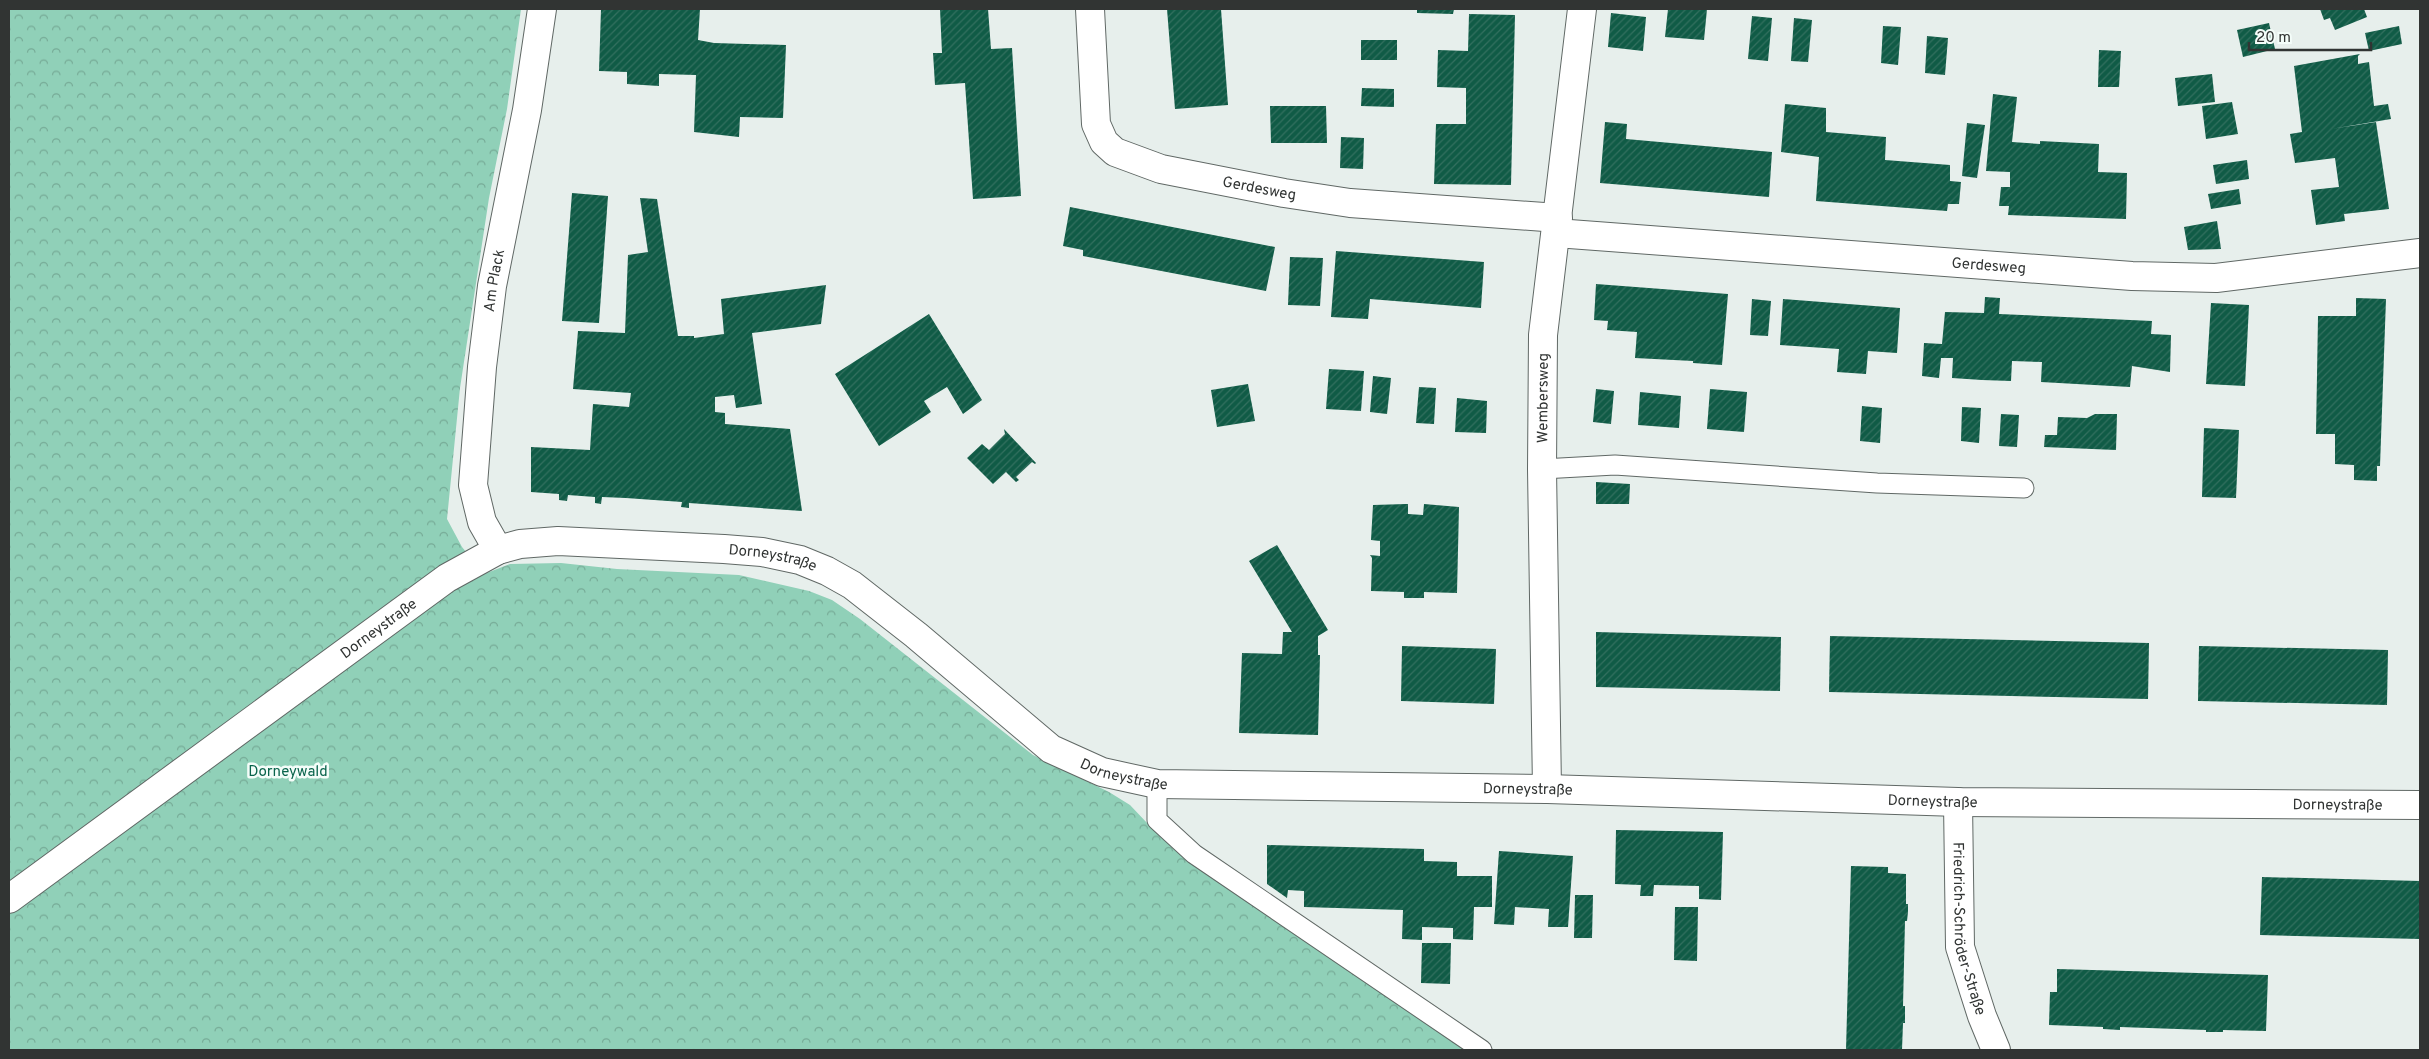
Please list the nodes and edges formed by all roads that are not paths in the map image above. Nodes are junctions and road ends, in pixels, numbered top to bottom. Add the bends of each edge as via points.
1 (542, 9) edge
2 (1090, 9) edge
3 (1582, 9) edge
4 (1557, 226) junction
5 (2420, 253) edge
6 (1542, 469) junction
7 (2024, 488) dead end
8 (498, 550) junction
9 (1157, 784) junction
10 (1547, 789) junction
11 (1958, 802) junction
12 (2420, 806) edge
13 (9, 899) edge
14 (1482, 1050) edge
15 (1996, 1050) edge

1 - 8 street, Am Plack via 527,110 492,286 474,465 473,485 482,522
2 - 4 street, Gerdesweg via 1096,124 1104,142 1115,152 1161,169 1303,196
3 - 4 street, Wembersweg
4 - 5 street, Gerdesweg via 2122,276 2183,278 2216,278
4 - 6 street, Wembersweg via 1543,335
6 - 7 lane via 1615,465 1877,483
6 - 10 street, Wembersweg
8 - 9 street, Dorneystraße via 520,544 558,541 724,549 800,560 852,585 1050,749 1102,772
8 - 13 street, Dorneystraße via 447,578
9 - 10 street, Dorneystraße
9 - 14 lane via 1157,820 1194,854
10 - 11 street, Dorneystraße
11 - 12 street, Dorneystraße
11 - 15 street, Friedrich-Schröder-Straße via 1960,947

